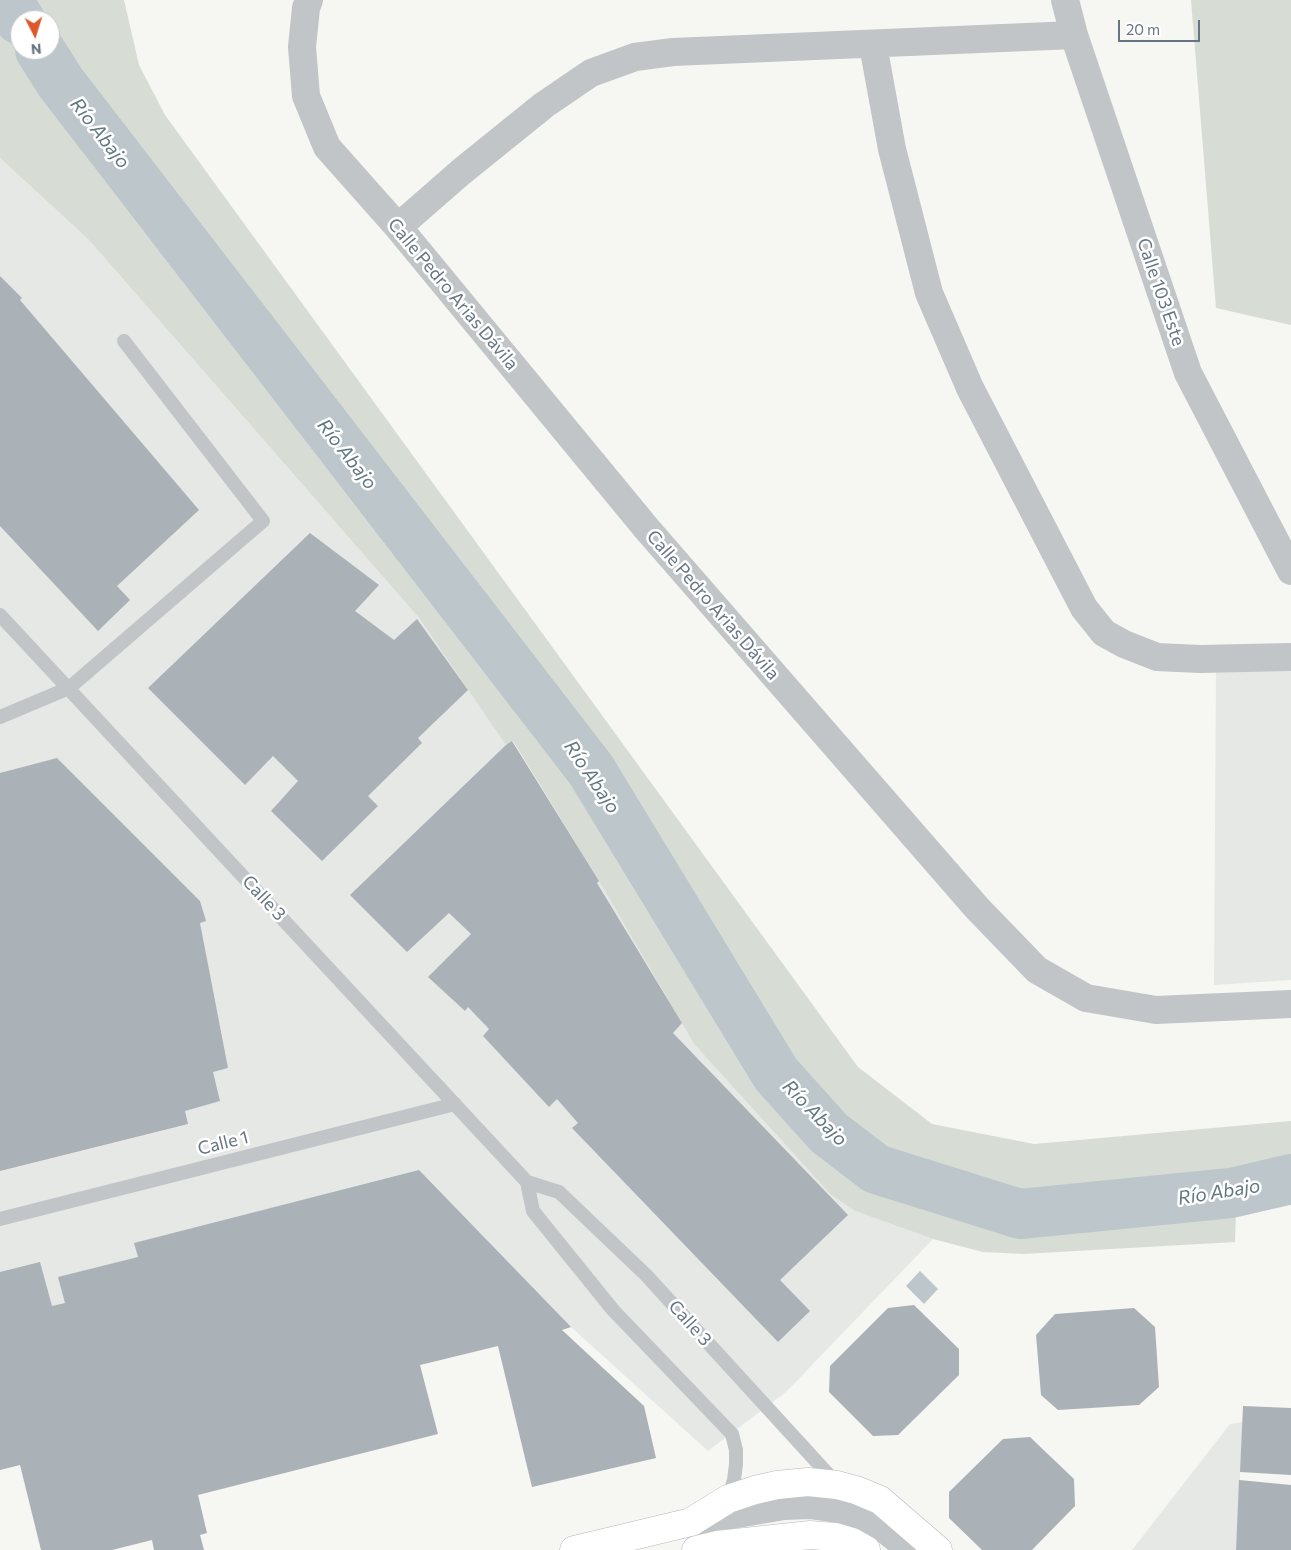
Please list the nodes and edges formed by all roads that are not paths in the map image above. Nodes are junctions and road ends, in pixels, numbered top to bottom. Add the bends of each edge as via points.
1 (309, 0) edge
2 (1065, 0) edge
3 (1074, 35) junction
4 (873, 45) junction
5 (398, 227) junction
6 (124, 341) dead end
7 (1291, 570) edge
8 (0, 615) edge
9 (1291, 657) edge
10 (69, 688) junction
11 (0, 716) edge
12 (1291, 1004) edge
13 (455, 1104) junction
14 (527, 1182) junction
15 (0, 1219) edge
16 (837, 1484) junction
17 (728, 1499) junction
18 (691, 1522) junction
19 (574, 1550) edge
20 (696, 1550) edge
21 (866, 1550) edge
22 (911, 1550) edge
23 (938, 1550) edge

1 - 5 street, Calle Pedro Arias Dávila via 302,47 306,96 327,147
2 - 3 street, Calle 103 Este
3 - 4 street
3 - 7 street, Calle 103 Este via 1188,373
4 - 5 street via 673,52 635,57 591,73 544,105
4 - 9 street via 892,149 929,293 970,388 1084,608 1104,633 1157,657
5 - 12 street, Calle Pedro Arias Dávila via 647,530 977,908 1037,970 1086,998 1156,1010
6 - 10 lane via 263,521
8 - 10 lane, Calle 3
10 - 11 lane
10 - 13 lane, Calle 3
13 - 14 lane, Calle 3
13 - 15 lane, Calle 1
14 - 16 lane, Calle 3 via 559,1192 646,1275
14 - 17 lane via 532,1211 613,1310 732,1434 736,1464
16 - 17 main road via 777,1485
16 - 23 main road via 880,1500
17 - 18 main road
18 - 19 main road
18 - 22 street via 784,1506 809,1505 858,1516 883,1528
20 - 21 main road via 810,1535 835,1537

